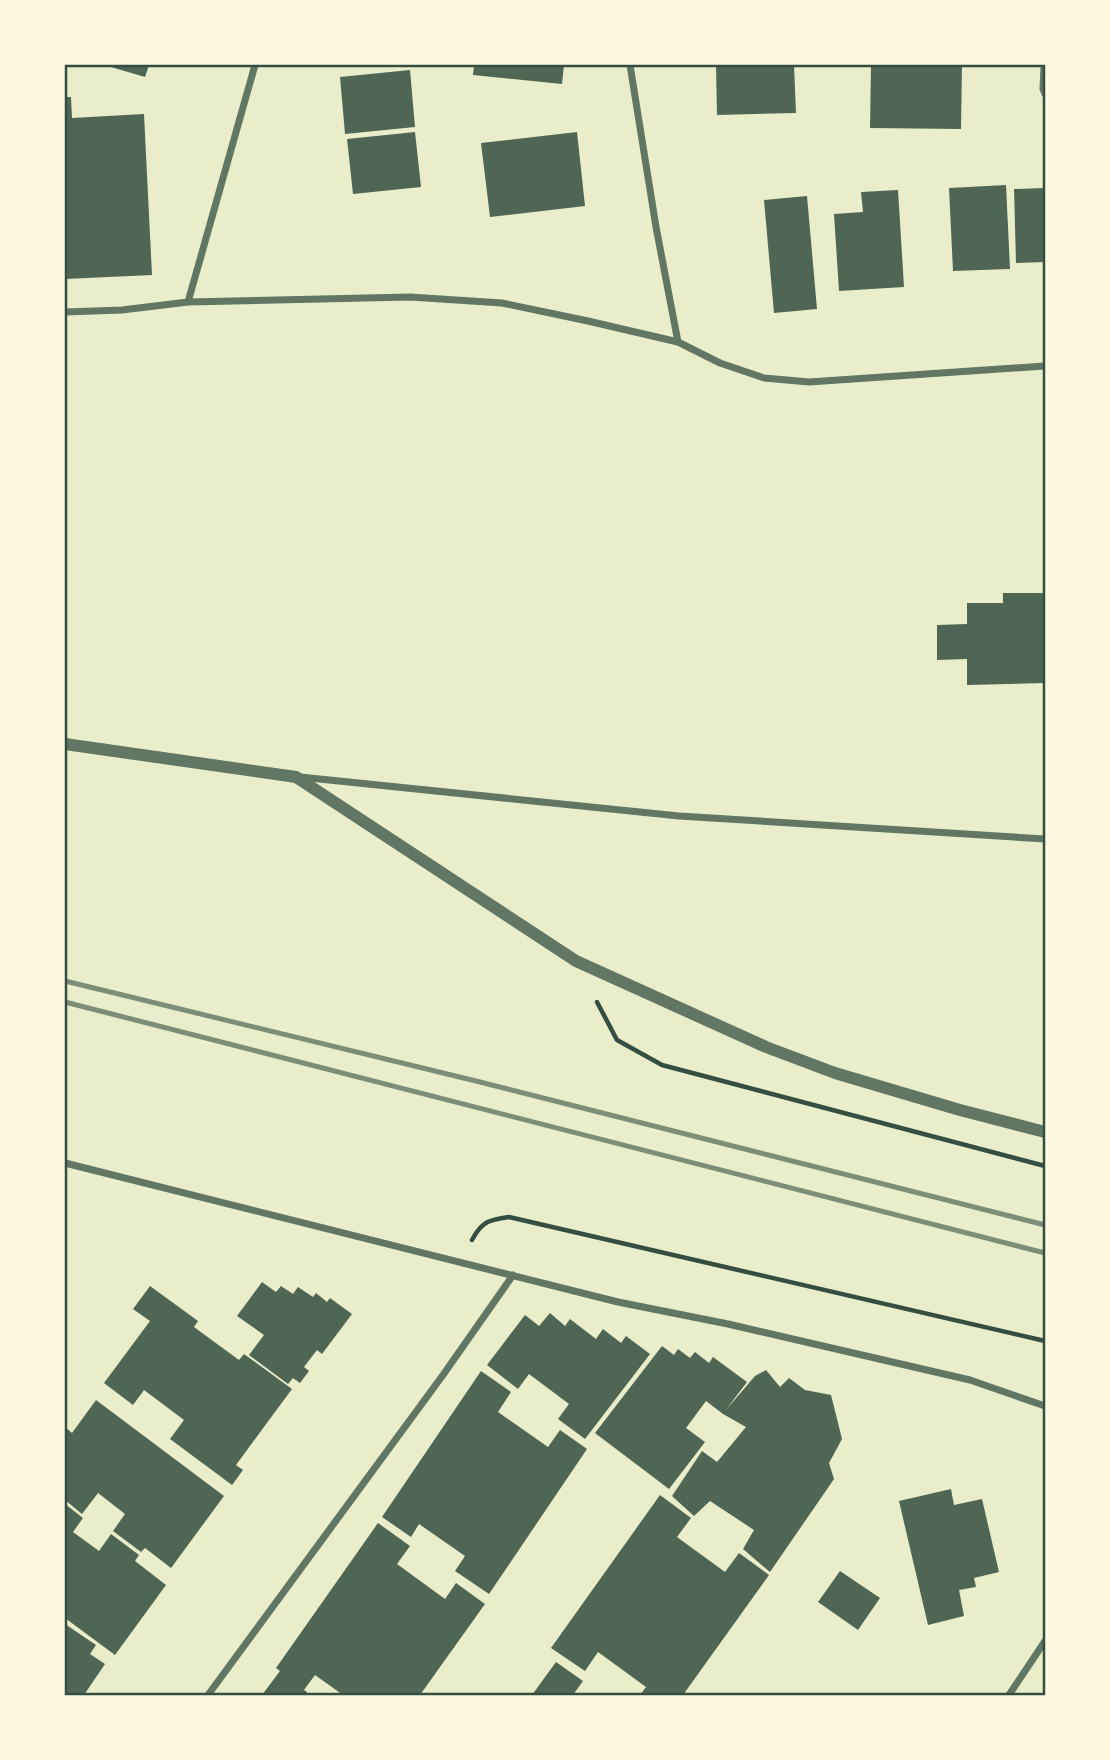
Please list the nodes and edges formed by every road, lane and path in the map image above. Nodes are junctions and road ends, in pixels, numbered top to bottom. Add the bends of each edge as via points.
1 (255, 65) edge
2 (630, 65) edge
3 (1044, 65) edge
4 (1045, 94) edge
5 (188, 302) junction
6 (65, 312) edge
7 (678, 342) junction
8 (1045, 366) edge
9 (65, 744) edge
10 (296, 777) junction
11 (1045, 839) edge
12 (576, 961) junction
13 (1045, 1132) edge
14 (65, 1163) edge
15 (1045, 1166) edge
16 (462, 1262) junction
17 (513, 1275) junction
18 (1045, 1341) edge
19 (1045, 1406) edge
20 (1045, 1641) edge
21 (208, 1695) edge
22 (1009, 1695) edge

1 - 5 street
2 - 7 street
3 - 4 street
5 - 6 street
5 - 7 street via 410,297 502,303
7 - 8 street via 764,378 809,382
9 - 10 street
10 - 11 street via 679,816
10 - 12 street
12 - 13 street via 766,1047 835,1073
12 - 15 path via 617,1040 662,1065
14 - 16 street
16 - 17 street
16 - 18 path via 479,1227 509,1217
17 - 19 street via 970,1380
17 - 21 street
20 - 22 street

